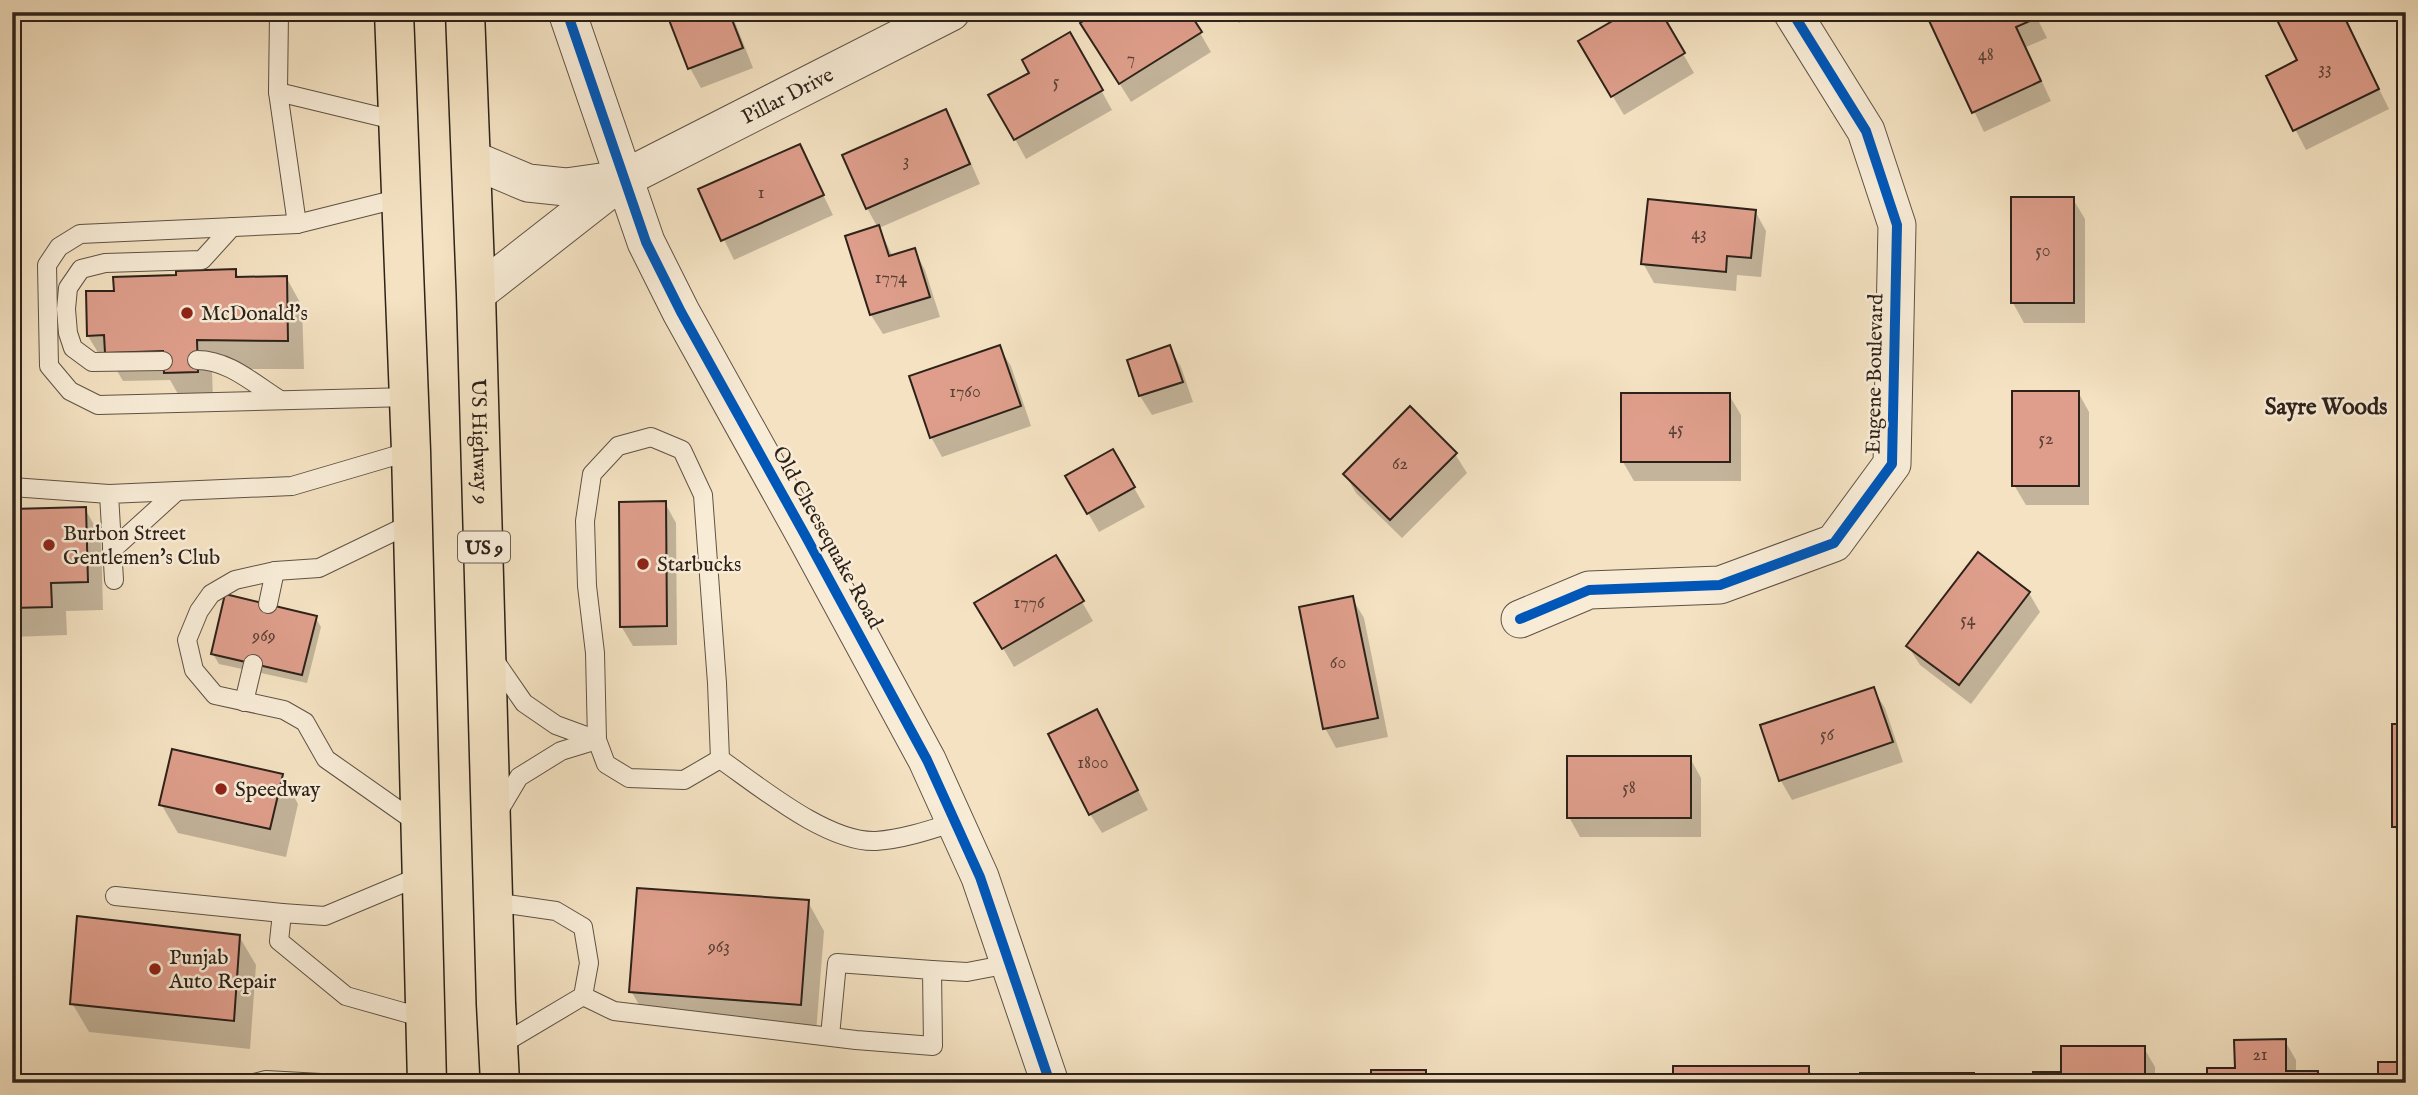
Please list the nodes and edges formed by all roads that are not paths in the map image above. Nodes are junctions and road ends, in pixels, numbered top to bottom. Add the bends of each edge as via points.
1 (279, 12) edge
2 (394, 12) edge
3 (465, 12) edge
4 (567, 12) edge
5 (951, 12) edge
6 (1792, 12) edge
7 (278, 92) junction
8 (398, 121) junction
9 (471, 159) junction
10 (623, 179) junction
11 (401, 198) junction
12 (297, 224) junction
13 (232, 227) junction
14 (476, 294) junction
15 (163, 360) dead end
16 (197, 360) dead end
17 (409, 397) junction
18 (281, 400) junction
19 (411, 451) junction
20 (12, 487) edge
21 (177, 491) junction
22 (109, 494) junction
23 (412, 523) junction
24 (112, 550) junction
25 (275, 571) junction
26 (114, 580) dead end
27 (268, 604) dead end
28 (1520, 619) dead end
29 (487, 649) junction
30 (253, 664) dead end
31 (244, 702) junction
32 (597, 740) junction
33 (719, 759) junction
34 (955, 822) junction
35 (492, 823) junction
36 (422, 827) junction
37 (423, 875) junction
38 (115, 896) dead end
39 (494, 902) junction
40 (282, 913) junction
41 (1009, 964) junction
42 (932, 970) junction
43 (583, 996) junction
44 (425, 1018) junction
45 (830, 1036) junction
46 (499, 1065) edge
47 (254, 1083) edge
48 (321, 1083) edge
49 (427, 1083) edge
50 (1050, 1083) edge

1 - 7 lane
2 - 8 highway
3 - 9 highway, US Highway 9 / US 9
4 - 10 street, Old Cheesequake Road
5 - 10 street, Pillar Drive
6 - 28 street, Eugene Boulevard via 1866,131 1897,225 1892,464 1834,543 1720,585 1589,590
7 - 8 lane
7 - 12 lane
8 - 11 highway
9 - 10 street, Pillar Drive via 528,183 566,187
9 - 14 highway, US Highway 9 / US 9
10 - 14 street, Pillar Drive
10 - 34 street, Old Cheesequake Road via 646,242 681,312 866,646
11 - 12 lane
11 - 17 highway
12 - 13 lane
13 - 15 lane via 202,260 105,262 81,270 68,288 66,309 73,348 92,362
13 - 18 lane via 79,234 59,247 47,265 49,366 70,391 98,404
14 - 29 highway, US Highway 9 / US 9
16 - 18 lane via 213,360 232,368
17 - 18 lane
17 - 19 highway
19 - 21 lane via 292,486
19 - 23 highway
20 - 22 lane
21 - 22 lane
21 - 24 lane
22 - 24 lane
23 - 25 lane via 319,568
23 - 36 highway
24 - 26 lane
25 - 27 lane
25 - 31 lane via 235,580 211,594 187,640 194,670 215,695
29 - 32 lane via 524,704 556,726
29 - 35 highway, US Highway 9 / US 9
30 - 31 lane
31 - 36 lane via 284,710 304,722 326,759
32 - 33 lane via 606,764 629,778 684,780
32 - 33 lane via 585,521 592,474 618,446 651,437 682,450 703,495
32 - 35 lane via 561,751 519,777
33 - 34 lane via 832,833 874,841
34 - 41 street, Old Cheesequake Road via 980,877
35 - 39 highway, US Highway 9 / US 9
36 - 37 highway
37 - 40 lane via 325,916
37 - 44 highway
38 - 40 lane
39 - 43 lane via 556,911 583,927 589,963
39 - 46 highway, US Highway 9 / US 9
40 - 44 lane via 279,941 346,996
41 - 42 lane via 967,972
41 - 50 street, Old Cheesequake Road
42 - 45 lane via 836,963
42 - 45 lane via 933,1046
43 - 45 lane via 614,1011
43 - 46 lane
44 - 49 highway
47 - 48 lane

